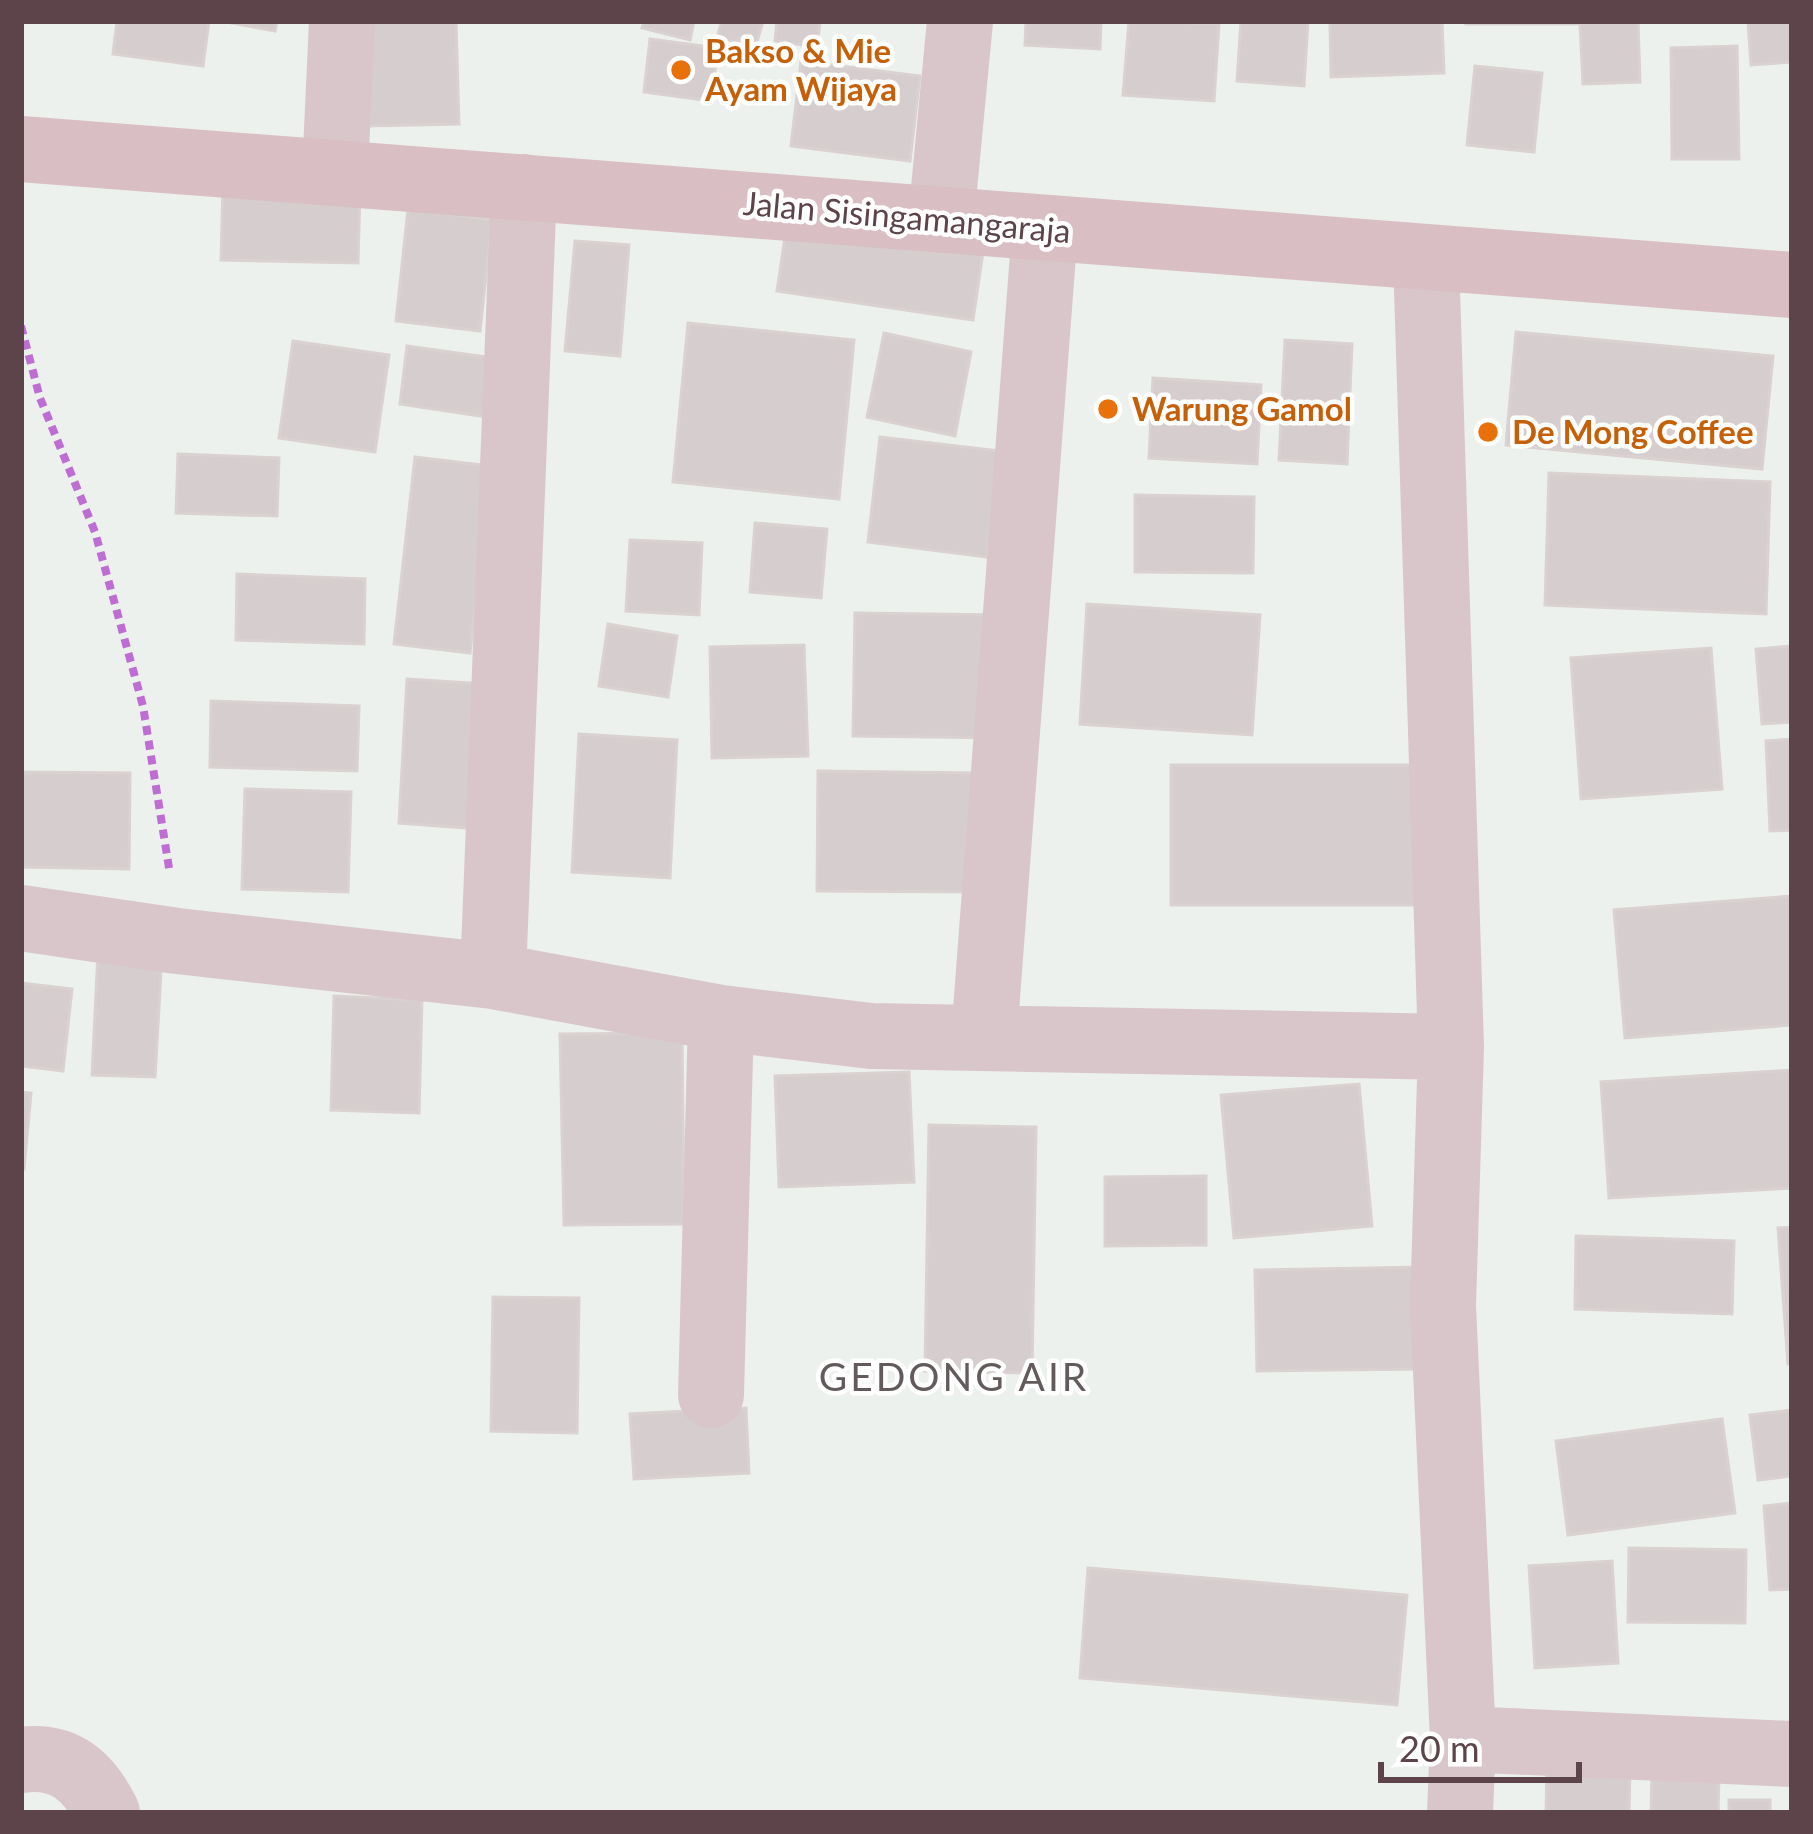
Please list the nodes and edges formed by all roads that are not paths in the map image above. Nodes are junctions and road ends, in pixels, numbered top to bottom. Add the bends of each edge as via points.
1 (342, 21) edge
2 (960, 21) edge
3 (21, 149) edge
4 (335, 173) junction
5 (524, 187) junction
6 (941, 220) junction
7 (1045, 228) junction
8 (1426, 258) junction
9 (1792, 285) edge
10 (21, 918) edge
11 (494, 976) junction
12 (721, 1018) junction
13 (985, 1037) junction
14 (1451, 1047) junction
15 (711, 1395) dead end
16 (1463, 1739) junction
17 (1792, 1754) edge
18 (21, 1760) edge
19 (107, 1813) edge
20 (1460, 1813) edge

1 - 4 street
2 - 6 street
3 - 4 main road, Jalan Sisingamangaraja
4 - 5 main road, Jalan Sisingamangaraja
5 - 6 main road, Jalan Sisingamangaraja
5 - 11 street
6 - 7 main road, Jalan Sisingamangaraja
7 - 8 main road, Jalan Sisingamangaraja
7 - 13 street
8 - 9 main road, Jalan Sisingamangaraja
8 - 14 street
10 - 11 street
11 - 12 street
12 - 13 street via 871,1036
12 - 15 street
13 - 14 street
14 - 16 street via 1443,1306
16 - 17 street
16 - 20 street
18 - 19 street via 69,1765

